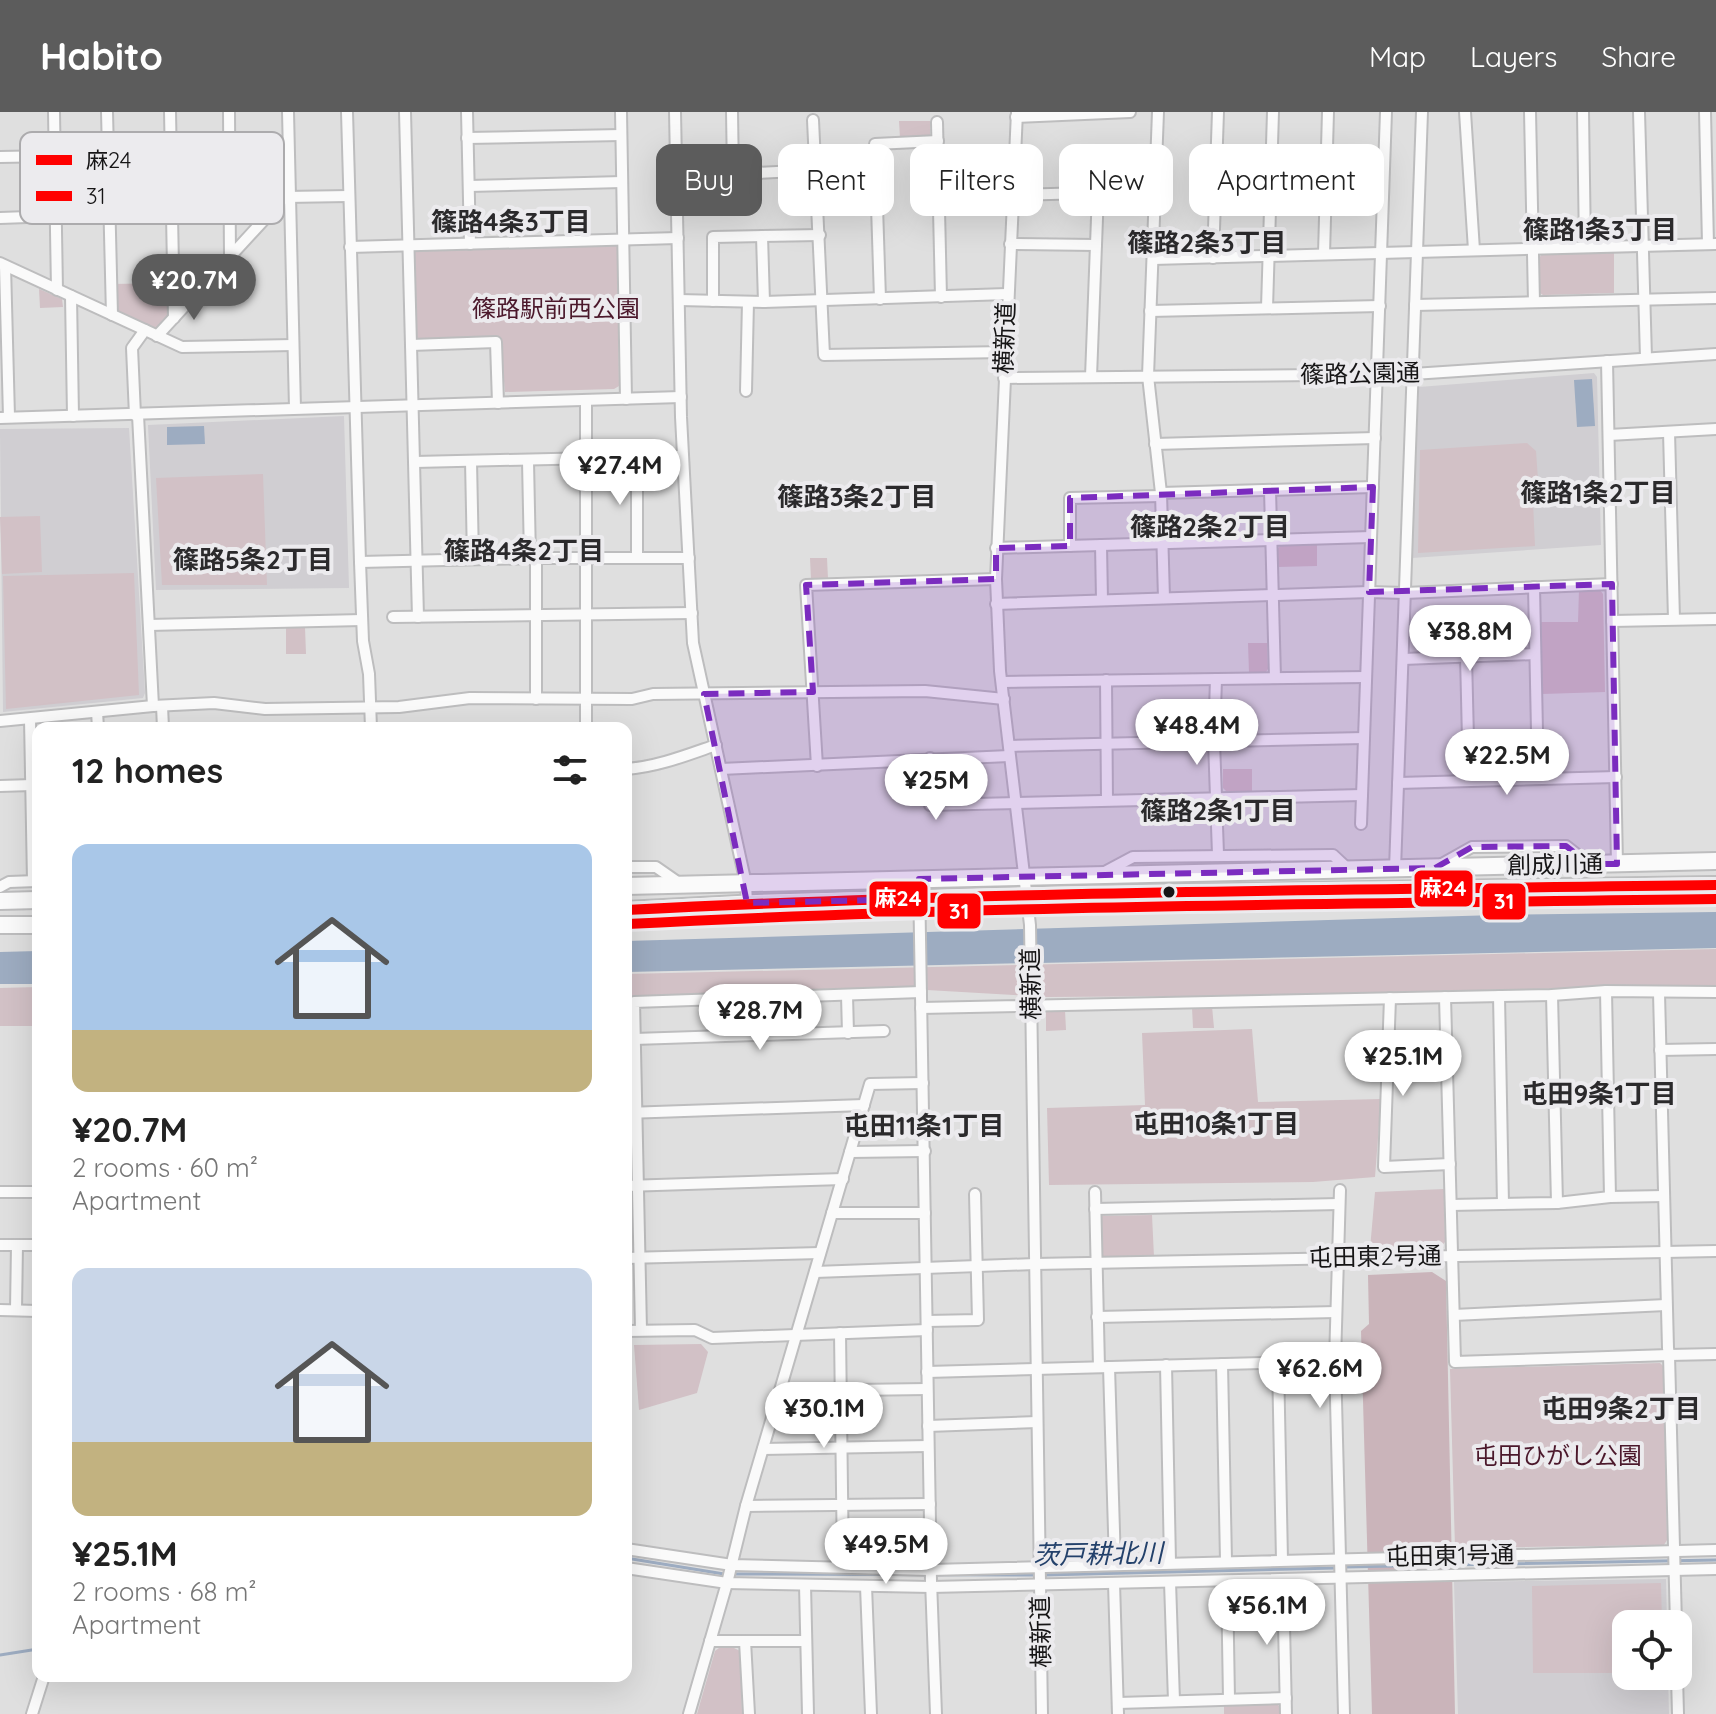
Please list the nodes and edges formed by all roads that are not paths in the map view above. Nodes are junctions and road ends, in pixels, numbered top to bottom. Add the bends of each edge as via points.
1 (54, 112) edge
2 (107, 112) edge
3 (170, 112) edge
4 (229, 112) edge
5 (288, 112) edge
6 (347, 112) edge
7 (405, 112) edge
8 (467, 112) edge
9 (621, 112) edge
10 (675, 112) edge
11 (732, 112) edge
12 (1130, 112) edge
13 (1158, 112) edge
14 (1218, 112) edge
15 (1273, 112) edge
16 (1328, 112) edge
17 (1386, 112) edge
18 (1422, 112) edge
19 (1465, 112) edge
20 (1530, 112) edge
21 (1583, 112) edge
22 (1639, 112) edge
23 (1705, 112) edge
24 (1016, 114) edge
25 (813, 120) dead end
26 (937, 122) dead end
27 (54, 132) edge
28 (107, 132) edge
29 (170, 132) edge
30 (229, 132) edge
31 (621, 135) junction
32 (467, 138) junction
33 (938, 141) junction
34 (676, 144) edge
35 (733, 144) edge
36 (814, 144) edge
37 (1015, 144) edge
38 (1157, 144) edge
39 (0, 157) edge
40 (20, 157) edge
41 (622, 182) junction
42 (469, 186) junction
43 (349, 196) junction
44 (284, 197) edge
45 (287, 197) junction
46 (284, 200) edge
47 (678, 216) edge
48 (819, 216) edge
49 (1011, 216) edge
50 (1097, 216) edge
51 (1154, 216) edge
52 (20, 217) edge
53 (0, 218) edge
54 (56, 224) edge
55 (110, 224) edge
56 (172, 224) edge
57 (230, 224) edge
58 (261, 224) edge
59 (820, 235) junction
60 (762, 236) junction
61 (678, 238) junction
62 (623, 240) junction
63 (470, 244) junction
64 (1010, 244) junction
65 (1712, 244) edge
66 (409, 245) junction
67 (1096, 245) junction
68 (1642, 246) junction
69 (350, 247) junction
70 (1585, 247) junction
71 (1533, 249) junction
72 (1474, 250) junction
73 (1417, 252) junction
74 (1381, 253) junction
75 (1324, 254) junction
76 (1269, 256) junction
77 (230, 257) junction
78 (1213, 258) junction
79 (1153, 259) junction
80 (3, 264) edge
81 (57, 290) junction
82 (1007, 294) junction
83 (71, 296) junction
84 (941, 297) junction
85 (1716, 298) edge
86 (880, 299) junction
87 (1644, 299) junction
88 (679, 300) junction
89 (823, 300) junction
90 (713, 301) junction
91 (748, 302) junction
92 (764, 302) junction
93 (1534, 302) junction
94 (1415, 305) junction
95 (1380, 306) junction
96 (1267, 308) junction
97 (1150, 311) junction
98 (112, 315) junction
99 (174, 318) junction
100 (145, 330) junction
101 (157, 336) junction
102 (293, 345) junction
103 (411, 345) junction
104 (1005, 352) junction
105 (1716, 354) edge
106 (1646, 358) junction
107 (1607, 361) junction
108 (1378, 374) junction
109 (1413, 374) junction
110 (1148, 376) junction
111 (1091, 377) junction
112 (1004, 378) junction
113 (746, 391) dead end
114 (681, 397) junction
115 (626, 399) junction
116 (586, 400) junction
117 (498, 403) junction
118 (413, 405) junction
119 (354, 407) junction
120 (295, 408) junction
121 (136, 415) junction
122 (73, 416) junction
123 (4, 418) edge
124 (1716, 429) edge
125 (1669, 432) junction
126 (1609, 435) junction
127 (1375, 438) junction
128 (1155, 444) junction
129 (683, 456) junction
130 (637, 457) junction
131 (586, 458) junction
132 (471, 461) junction
133 (528, 461) junction
134 (415, 462) junction
135 (1373, 487) junction
136 (1270, 490) junction
137 (1161, 494) junction
138 (1371, 537) junction
139 (1271, 540) junction
140 (1162, 544) junction
141 (1101, 545) junction
142 (1070, 546) junction
143 (996, 548) junction
144 (586, 557) junction
145 (637, 557) junction
146 (533, 558) junction
147 (689, 558) junction
148 (473, 559) junction
149 (417, 561) junction
150 (360, 562) junction
151 (996, 579) junction
152 (1612, 584) junction
153 (1534, 587) junction
154 (1369, 592) junction
155 (1405, 593) junction
156 (1272, 595) junction
157 (1164, 598) junction
158 (1102, 600) junction
159 (996, 604) junction
160 (692, 613) junction
161 (586, 614) junction
162 (536, 615) junction
163 (393, 617) dead end
164 (418, 617) junction
165 (1674, 619) junction
166 (1716, 619) edge
167 (362, 620) junction
168 (1612, 621) junction
169 (149, 625) junction
170 (1535, 654) junction
171 (1466, 656) junction
172 (1403, 659) junction
173 (1366, 677) junction
174 (1275, 678) junction
175 (1216, 679) junction
176 (1106, 680) junction
177 (1002, 682) junction
178 (813, 692) junction
179 (704, 694) junction
180 (536, 699) junction
181 (585, 699) junction
182 (1004, 699) junction
183 (158, 706) junction
184 (370, 707) junction
185 (97, 712) junction
186 (30, 719) junction
187 (0, 721) edge
188 (98, 722) edge
189 (162, 722) edge
190 (371, 722) edge
191 (586, 722) edge
192 (1364, 738) junction
193 (1214, 741) junction
194 (1107, 744) junction
195 (716, 745) junction
196 (1009, 751) junction
197 (930, 758) junction
198 (817, 766) junction
199 (632, 769) edge
200 (721, 769) junction
201 (1616, 777) junction
202 (1538, 779) junction
203 (1469, 781) junction
204 (1398, 783) junction
205 (32, 785) joint
206 (0, 786) edge
207 (1362, 795) junction
208 (1215, 798) junction
209 (1107, 800) junction
210 (1016, 804) junction
211 (1361, 824) dead end
212 (1218, 854) junction
213 (1716, 861) edge
214 (1617, 864) junction
215 (632, 867) edge
216 (1395, 869) junction
217 (1349, 870) junction
218 (1097, 876) junction
219 (1026, 877) junction
220 (919, 879) junction
221 (32, 881) edge
222 (746, 884) junction
223 (681, 885) junction
224 (1716, 885) edge
225 (632, 886) edge
226 (0, 887) edge
227 (1027, 896) junction
228 (919, 899) junction
229 (32, 900) edge
230 (0, 901) edge
231 (747, 903) junction
232 (632, 910) edge
233 (0, 925) edge
234 (32, 925) edge
235 (1606, 991) junction
236 (921, 992) junction
237 (1716, 992) edge
238 (1659, 993) junction
239 (847, 995) junction
240 (1552, 995) junction
241 (1499, 996) junction
242 (1445, 997) junction
243 (1390, 998) junction
244 (1032, 1004) junction
245 (632, 1008) edge
246 (921, 1008) junction
247 (632, 1026) edge
248 (884, 1031) dead end
249 (848, 1033) junction
250 (634, 1039) junction
251 (1716, 1049) edge
252 (1660, 1050) junction
253 (923, 1083) junction
254 (632, 1088) edge
255 (864, 1105) junction
256 (632, 1113) edge
257 (632, 1122) edge
258 (925, 1151) junction
259 (850, 1152) junction
260 (1450, 1164) junction
261 (843, 1179) junction
262 (632, 1186) edge
263 (639, 1186) junction
264 (1340, 1190) dead end
265 (0, 1192) edge
266 (32, 1192) edge
267 (1095, 1192) dead end
268 (975, 1194) dead end
269 (1664, 1196) junction
270 (1610, 1197) junction
271 (1557, 1203) junction
272 (1339, 1204) junction
273 (1503, 1204) junction
274 (1451, 1205) junction
275 (1095, 1209) junction
276 (832, 1213) junction
277 (925, 1213) junction
278 (0, 1245) edge
279 (17, 1245) junction
280 (32, 1245) edge
281 (1716, 1251) edge
282 (1665, 1252) junction
283 (820, 1253) junction
284 (1452, 1256) junction
285 (639, 1257) junction
286 (632, 1258) edge
287 (1337, 1258) junction
288 (1095, 1263) junction
289 (1035, 1264) junction
290 (978, 1266) junction
291 (926, 1267) junction
292 (815, 1272) junction
293 (1666, 1305) junction
294 (0, 1310) edge
295 (16, 1310) junction
296 (32, 1311) edge
297 (1336, 1312) junction
298 (1454, 1315) junction
299 (1097, 1317) junction
300 (927, 1325) junction
301 (641, 1330) junction
302 (632, 1331) edge
303 (797, 1333) junction
304 (840, 1333) junction
305 (1716, 1354) edge
306 (1669, 1355) junction
307 (1335, 1361) junction
308 (1278, 1362) junction
309 (1222, 1364) junction
310 (1166, 1365) junction
311 (1104, 1367) junction
312 (1037, 1369) junction
313 (927, 1372) junction
314 (927, 1389) junction
315 (781, 1391) junction
316 (840, 1391) junction
317 (1037, 1422) junction
318 (928, 1426) junction
319 (928, 1446) junction
320 (841, 1448) junction
321 (763, 1449) junction
322 (930, 1504) junction
323 (842, 1505) junction
324 (746, 1506) junction
325 (632, 1550) edge
326 (1716, 1550) edge
327 (1282, 1560) junction
328 (1226, 1561) junction
329 (1675, 1561) junction
330 (1170, 1562) junction
331 (1115, 1564) junction
332 (843, 1567) junction
333 (632, 1568) edge
334 (1341, 1568) junction
335 (1716, 1569) edge
336 (730, 1574) junction
337 (1040, 1576) junction
338 (931, 1577) junction
339 (1283, 1579) junction
340 (1227, 1581) junction
341 (1170, 1582) junction
342 (1114, 1583) junction
343 (805, 1585) junction
344 (866, 1586) junction
345 (1676, 1610) edge
346 (710, 1641) junction
347 (745, 1641) junction
348 (806, 1641) junction
349 (42, 1682) edge
350 (1677, 1690) edge
351 (1286, 1698) junction
352 (1229, 1699) junction
353 (1174, 1701) junction
354 (1118, 1708) edge
355 (32, 1714) edge
356 (689, 1714) edge
357 (749, 1714) edge
358 (808, 1714) edge
359 (871, 1714) edge
360 (936, 1714) edge
361 (1042, 1714) edge
362 (1286, 1714) edge
363 (1344, 1714) edge
364 (1678, 1714) edge

1 - 27 street
2 - 28 street
3 - 29 street
4 - 30 street
5 - 45 street
6 - 43 street
7 - 66 street
8 - 32 street
9 - 31 street
10 - 34 street
11 - 35 street
12 - 24 street
13 - 38 street
14 - 78 street
15 - 76 street
16 - 75 street
17 - 74 street
18 - 73 street
19 - 72 street
20 - 71 street
21 - 70 street
22 - 68 street
23 - 65 street
24 - 37 street, 横新道
25 - 36 street
26 - 33 street
31 - 32 street
31 - 41 street
32 - 42 street
33 - 84 street
33 - 86 street via 875,144
39 - 40 street
41 - 42 street
41 - 62 street
42 - 63 street
43 - 45 street
43 - 69 street
44 - 45 street
45 - 46 street
45 - 102 street
47 - 61 street
48 - 59 street
49 - 64 street, 横新道
50 - 67 street
51 - 79 street
52 - 53 street
54 - 81 street
55 - 98 street
56 - 99 street
57 - 77 street
58 - 77 street
59 - 60 street
59 - 89 street
60 - 90 street via 713,237
60 - 92 street
61 - 62 street
61 - 88 street
62 - 63 street
62 - 115 street
63 - 66 street
64 - 67 street
64 - 82 street, 横新道
65 - 68 street
66 - 69 street
66 - 103 street
67 - 111 street
68 - 70 street
68 - 87 street
69 - 119 street
70 - 71 street
71 - 72 street
71 - 93 street
72 - 73 street
73 - 74 street
73 - 94 street
74 - 75 street
74 - 95 street
75 - 76 street
76 - 78 street
76 - 96 street
77 - 99 street
78 - 79 street
79 - 97 street
80 - 81 street
80 - 123 street
81 - 83 street
82 - 84 street
82 - 104 street, 横新道
83 - 98 street
83 - 122 street
84 - 86 street
85 - 87 street
86 - 89 street
87 - 93 street
87 - 106 street
88 - 90 street
88 - 114 street
89 - 92 street
89 - 104 street via 824,355
90 - 91 street
91 - 92 street
91 - 113 street
93 - 94 street
94 - 109 street
95 - 96 street
95 - 108 street
96 - 97 street
97 - 110 street
98 - 100 street
99 - 101 street
100 - 101 street
100 - 121 street via 132,348
101 - 102 street via 182,347
102 - 120 street
103 - 117 street via 496,342
103 - 118 street
104 - 112 street, 横新道
105 - 106 street, 篠路公園通
106 - 107 street, 篠路公園通
107 - 109 street, 篠路公園通
107 - 126 street
108 - 109 street, 篠路公園通
108 - 110 street, 篠路公園通
108 - 127 street
109 - 155 street
110 - 111 street, 篠路公園通
110 - 128 street
111 - 112 street, 篠路公園通
112 - 143 street, 横新道
114 - 115 street
114 - 129 street
115 - 116 street
116 - 117 street
116 - 131 street
117 - 118 street
118 - 119 street
118 - 134 street
119 - 120 street
119 - 150 street
120 - 121 street
121 - 122 street
121 - 169 street
122 - 123 street
124 - 125 street
125 - 126 street
125 - 165 street
126 - 152 street
127 - 128 street
127 - 135 street
128 - 137 street
129 - 130 street
129 - 147 street
130 - 131 street
130 - 145 street
131 - 133 street
131 - 144 street
132 - 133 street
132 - 134 street
132 - 148 street
133 - 146 street
134 - 149 street
135 - 136 street
135 - 138 street
136 - 137 street
136 - 139 street
137 - 140 street
137 - 142 street via 1070,498
138 - 139 street
138 - 154 street
139 - 140 street
139 - 156 street
140 - 141 street
140 - 157 street
141 - 142 street
141 - 158 street
142 - 143 street
143 - 151 street, 横新道
144 - 145 street
144 - 146 street
144 - 161 street
145 - 147 street
146 - 148 street
146 - 162 street
147 - 160 street
148 - 149 street
149 - 150 street
149 - 164 street
150 - 167 street
151 - 159 street, 横新道
151 - 178 street via 806,585
152 - 153 street
152 - 168 street
153 - 155 street
153 - 170 street
154 - 155 street
154 - 156 street
154 - 173 street
155 - 172 street
156 - 157 street
156 - 174 street
157 - 158 street
158 - 159 street
159 - 177 street, 横新道
160 - 161 street
160 - 179 street
161 - 162 street
161 - 181 street
162 - 164 street
162 - 180 street
163 - 164 street
165 - 166 street
165 - 168 street
167 - 169 street
167 - 184 street
168 - 201 street
169 - 183 street
170 - 171 street
170 - 202 street
171 - 172 street
171 - 203 street
172 - 204 street
173 - 174 street
173 - 192 street
174 - 175 street
175 - 176 street
175 - 193 street
176 - 177 street
176 - 194 street
177 - 182 street, 横新道
178 - 179 street
178 - 182 street via 925,691
178 - 198 street
179 - 181 street
179 - 195 street
180 - 181 street
180 - 184 street via 470,698
181 - 191 street
182 - 196 street, 横新道
183 - 184 street
183 - 185 street
183 - 189 street
184 - 190 street
185 - 186 street
185 - 188 street
186 - 187 street
186 - 205 street
192 - 193 street
192 - 207 street
193 - 194 street
193 - 208 street
194 - 196 street
194 - 209 street
195 - 199 street
195 - 200 street
196 - 197 street
196 - 210 street, 横新道
197 - 198 street
197 - 210 street via 930,805
198 - 200 street
200 - 222 street
201 - 202 street
201 - 214 street
202 - 203 street
203 - 204 street
204 - 216 street
205 - 206 street
207 - 208 street
207 - 211 street
208 - 209 street
208 - 212 street
209 - 210 street
210 - 219 street, 横新道
212 - 217 street via 1333,855
212 - 218 street via 1133,857
213 - 214 highway, 創成川通
214 - 216 highway, 創成川通
215 - 223 street via 656,867
216 - 217 highway, 創成川通
217 - 218 highway, 創成川通
218 - 219 highway, 創成川通
219 - 220 highway, 創成川通
219 - 227 street, 横新道
220 - 222 highway, 創成川通
220 - 228 street
221 - 226 street
222 - 223 highway, 創成川通
222 - 231 street
223 - 225 highway, 創成川通
224 - 227 highway, 創成川通
227 - 228 highway, 創成川通
227 - 244 street, 横新道
228 - 231 highway, 創成川通
228 - 236 street
229 - 230 highway
231 - 232 highway, 創成川通
233 - 234 highway
235 - 238 street
235 - 240 street
235 - 270 street
236 - 239 street
236 - 246 street
237 - 238 street
238 - 252 street
239 - 245 street via 634,1002
239 - 249 street
240 - 241 street
240 - 271 street
241 - 242 street
241 - 273 street
242 - 243 street
242 - 260 street
243 - 244 street
243 - 260 street via 1384,1167
244 - 246 street
244 - 289 street, 横新道
246 - 253 street
247 - 250 street
248 - 249 street
249 - 250 street
250 - 254 street
251 - 252 street
252 - 269 street
253 - 255 street via 870,1084
253 - 258 street
255 - 256 street
255 - 259 street
257 - 263 street
258 - 259 street
258 - 277 street
259 - 261 street
260 - 274 street
261 - 263 street
261 - 276 street
262 - 263 street
263 - 285 street
264 - 272 street
265 - 266 street
267 - 275 street
268 - 290 street
269 - 270 street
269 - 282 street
270 - 271 street
271 - 273 street
272 - 275 street
272 - 287 street
273 - 274 street
274 - 284 street
275 - 288 street
276 - 277 street
276 - 283 street
277 - 291 street
278 - 279 street
279 - 280 street
279 - 295 street
281 - 282 street, 屯田東2号通
282 - 284 street, 屯田東2号通
282 - 293 street
283 - 285 street
283 - 292 street
284 - 287 street, 屯田東2号通
284 - 298 street
285 - 286 street
285 - 301 street
287 - 288 street, 屯田東2号通
287 - 297 street
288 - 289 street, 屯田東2号通
288 - 299 street
289 - 290 street, 屯田東2号通
289 - 312 street, 横新道
290 - 291 street, 屯田東2号通
290 - 300 street via 978,1320
291 - 292 street, 屯田東2号通
291 - 300 street
292 - 303 street
293 - 298 street
293 - 306 street
294 - 295 street
295 - 296 street
297 - 299 street
297 - 307 street
298 - 306 street via 1455,1362
299 - 311 street
300 - 304 street
300 - 313 street
301 - 302 street
301 - 303 street via 695,1330 712,1338
303 - 304 street
303 - 315 street
304 - 316 street
305 - 306 street
306 - 329 street
307 - 308 street
307 - 334 street
308 - 309 street
308 - 327 street
309 - 310 street
309 - 328 street
310 - 311 street
310 - 330 street
311 - 312 street
311 - 331 street
312 - 313 street
312 - 317 street, 横新道
313 - 314 street
314 - 316 street
314 - 318 street
315 - 316 street
315 - 321 street
316 - 320 street
317 - 318 street
317 - 337 street, 横新道
318 - 319 street
319 - 320 street
319 - 322 street
320 - 321 street
320 - 323 street
321 - 324 street
322 - 323 street
322 - 338 street
323 - 324 street
323 - 332 street
324 - 336 street
325 - 336 street
326 - 329 street, 屯田東1号通
327 - 328 street, 屯田東1号通
327 - 334 street, 屯田東1号通
328 - 330 street, 屯田東1号通
329 - 334 street, 屯田東1号通
329 - 334 street, 屯田東1号通
329 - 335 street, 屯田東1号通
329 - 345 street
330 - 331 street, 屯田東1号通
331 - 337 street, 屯田東1号通
332 - 336 street
332 - 338 street
333 - 336 street
334 - 339 street, 屯田東1号通
334 - 363 street
336 - 343 street
336 - 346 street
337 - 338 street
337 - 338 street
337 - 342 street, 屯田東1号通
337 - 361 street, 横新道
338 - 344 street
338 - 360 street
339 - 340 street, 屯田東1号通
339 - 351 street
340 - 341 street, 屯田東1号通
340 - 352 street
341 - 342 street, 屯田東1号通
341 - 353 street
342 - 354 street
343 - 344 street
343 - 348 street
344 - 359 street
346 - 347 street
346 - 356 street
347 - 348 street
347 - 357 street
348 - 358 street
349 - 355 street
350 - 364 street
351 - 352 street
351 - 362 street
352 - 353 street
353 - 354 street

